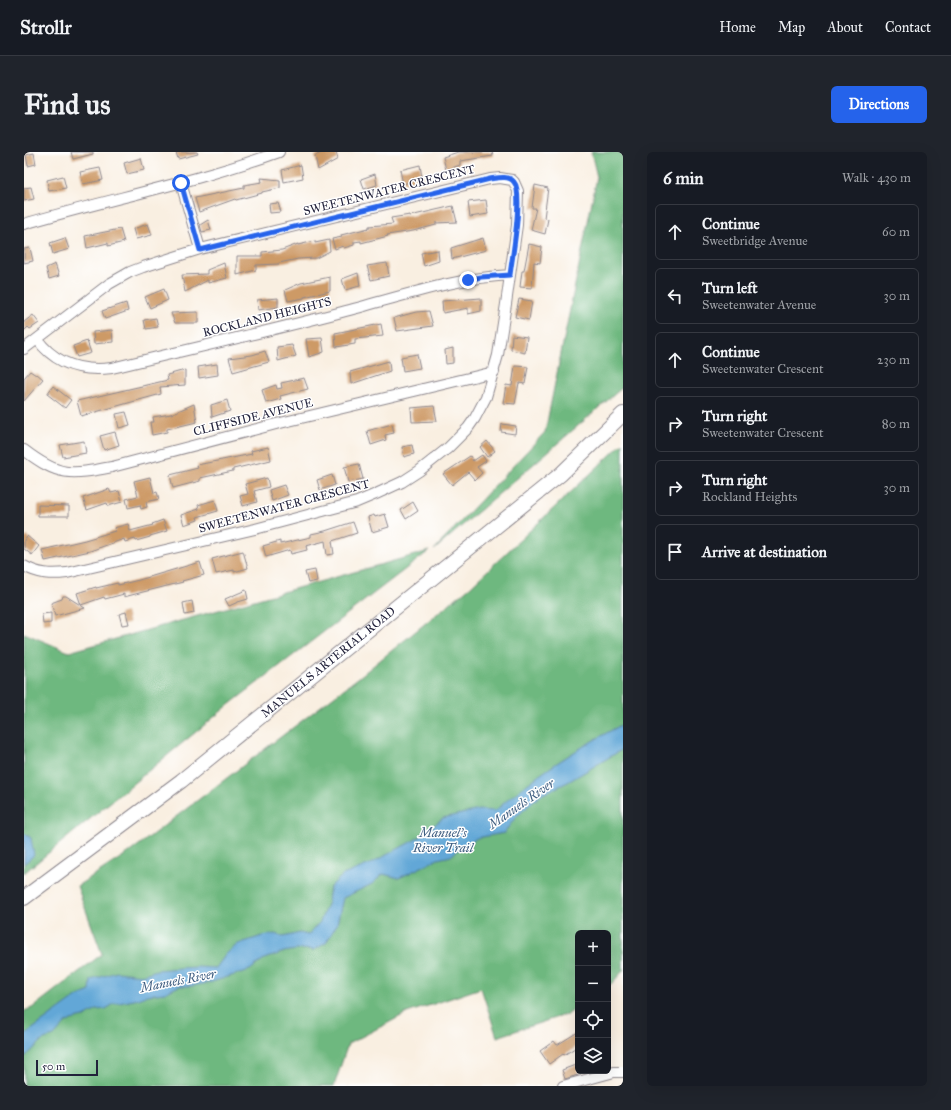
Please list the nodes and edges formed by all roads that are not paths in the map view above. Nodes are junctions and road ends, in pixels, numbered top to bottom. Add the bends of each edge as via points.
1 (279, 152) edge
2 (181, 183) junction
3 (24, 224) edge
4 (200, 250) junction
5 (510, 275) junction
6 (37, 339) junction
7 (24, 349) edge
8 (494, 372) junction
9 (623, 414) edge
10 (24, 450) edge
11 (24, 566) edge
12 (24, 898) edge
13 (623, 1072) edge
14 (563, 1086) edge

1 - 2 street
2 - 3 street
2 - 4 street
4 - 5 street, SWEETENWATER CRESCENT via 490,179 504,178 514,182 518,191
4 - 6 street, SWEETENWATER CRESCENT via 143,267 119,278
5 - 6 street, ROCKLAND HEIGHTS via 481,277 440,286 107,369 91,370 69,364 45,349
5 - 8 street, SWEETENWATER CRESCENT
6 - 7 street, SWEETENWATER CRESCENT
8 - 10 street, CLIFFSIDE AVENUE via 276,424 104,469 83,472 57,471
8 - 11 street, SWEETENWATER CRESCENT via 481,408 459,438 420,471 357,502 78,571 47,574
9 - 12 main road, MANUELS ARTERIAL ROAD via 561,474 181,781
13 - 14 street via 614,1072

